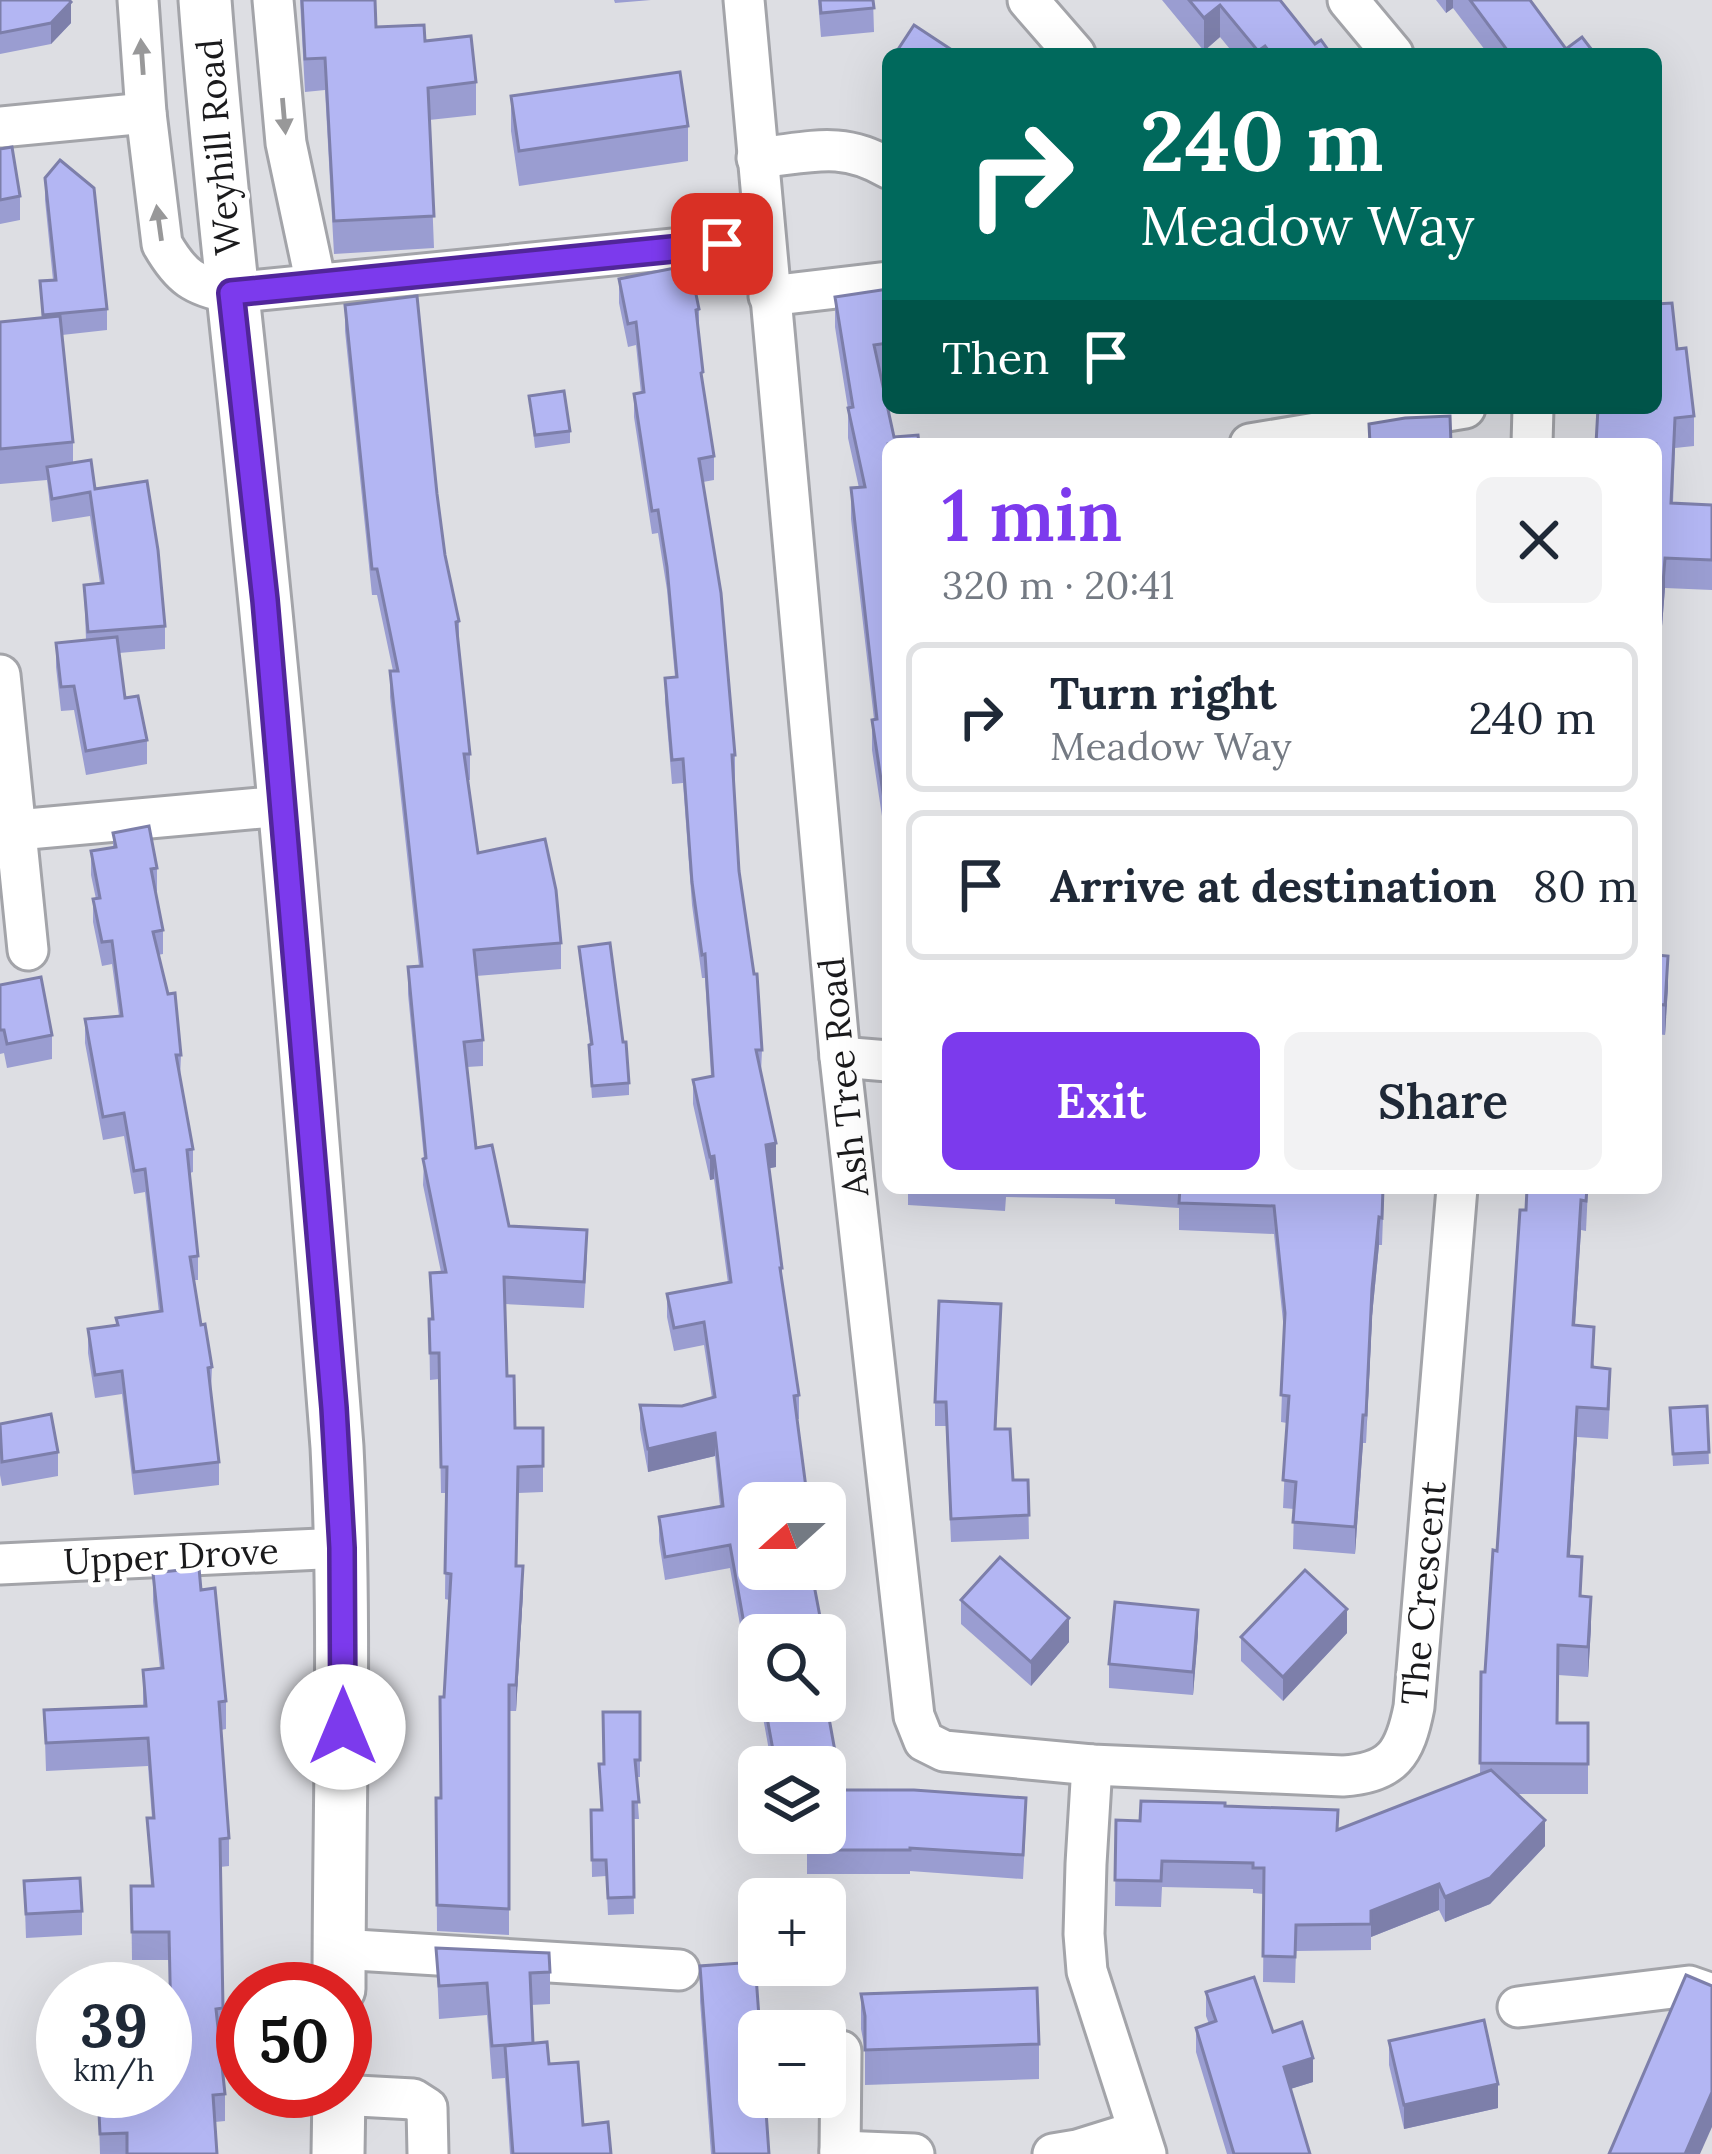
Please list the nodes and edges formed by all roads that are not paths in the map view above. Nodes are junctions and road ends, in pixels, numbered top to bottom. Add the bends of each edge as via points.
1 (138, 0) edge
2 (205, 0) edge
3 (273, 0) edge
4 (744, 0) edge
5 (1028, 0) edge
6 (1348, 0) edge
7 (1070, 48) edge
8 (1388, 48) edge
9 (146, 113) junction
10 (0, 127) edge
11 (758, 158) junction
12 (882, 165) edge
13 (764, 240) junction
14 (882, 283) edge
15 (316, 284) junction
16 (231, 293) junction
17 (769, 296) junction
18 (1429, 414) edge
19 (1286, 438) edge
20 (0, 675) edge
21 (284, 806) junction
22 (16, 830) junction
23 (28, 950) dead end
24 (840, 1057) junction
25 (882, 1060) edge
26 (1457, 1194) edge
27 (342, 1548) junction
28 (0, 1564) edge
29 (1092, 1765) junction
30 (339, 1962) edge
31 (372, 1969) edge
32 (680, 1970) dead end
33 (1712, 1994) edge
34 (1518, 2007) dead end
35 (372, 2096) edge
36 (339, 2118) edge
37 (841, 2118) edge
38 (1142, 2142) edge
39 (840, 2153) edge
40 (338, 2154) edge
41 (428, 2154) edge
42 (914, 2154) edge
43 (1053, 2154) edge

9 -> 1 street, Weyhill Road
2 - 16 main road, Weyhill Road
3 -> 15 street via 286,143
4 - 11 street, Ash Tree Road
5 - 7 street
6 - 8 street
9 - 10 street
16 -> 9 street, Weyhill Road via 188,279 162,244
11 - 12 street via 842,149
11 - 13 street, Ash Tree Road
13 - 15 street
13 - 17 street, Ash Tree Road
14 - 17 street
15 - 16 street
16 - 21 main road, Weyhill Road
17 - 24 street, Ash Tree Road
18 - 19 street
20 - 22 street
21 - 22 street
21 - 27 main road, Weyhill Road
22 - 23 street
24 - 25 street
24 - 29 street, Ash Tree Road via 914,1716 924,1742 944,1751
26 - 29 street, The Crescent via 1414,1707 1402,1749 1363,1774
27 - 28 street, Upper Drove
27 - 30 main road, Weyhill Road
29 - 38 street via 1087,1972
31 - 32 street, Weyhill Road
33 - 34 street via 1689,1986
35 - 41 street via 427,2108
36 - 40 main road
37 - 39 street
38 - 43 street
39 - 42 street

